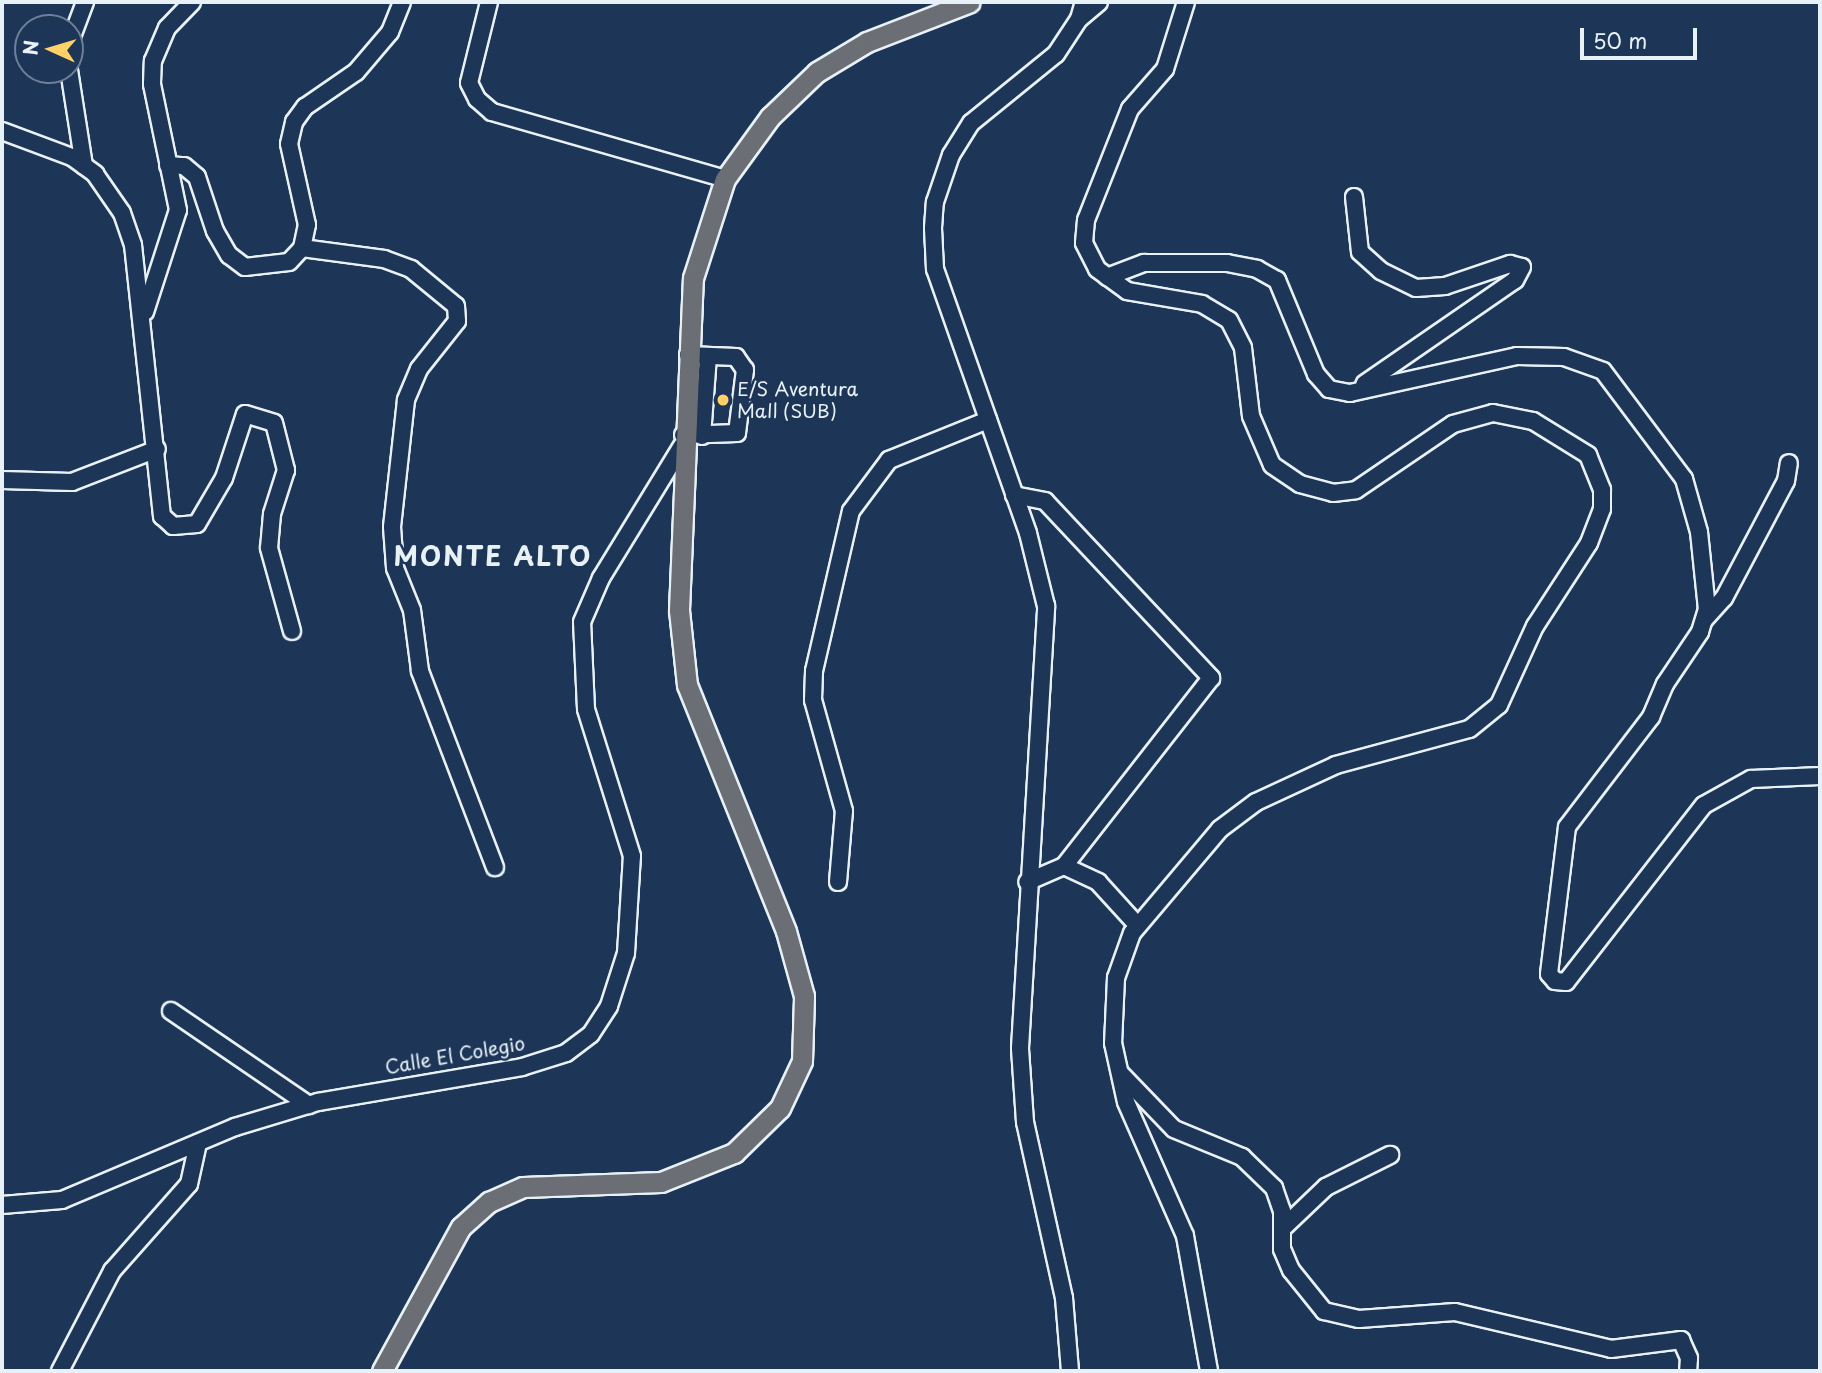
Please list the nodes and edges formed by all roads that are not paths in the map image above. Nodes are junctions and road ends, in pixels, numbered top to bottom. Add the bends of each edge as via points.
1 (192, 2) edge
2 (402, 2) edge
3 (489, 2) edge
4 (970, 2) edge
5 (1084, 2) edge
6 (1098, 2) edge
7 (1186, 2) edge
8 (1080, 19) junction
9 (71, 84) edge
10 (2, 131) edge
11 (84, 166) junction
12 (168, 166) junction
13 (725, 179) junction
14 (1354, 197) dead end
15 (302, 248) junction
16 (1107, 277) junction
17 (143, 318) junction
18 (688, 355) junction
19 (708, 356) junction
20 (1350, 393) junction
21 (988, 420) junction
22 (702, 436) junction
23 (682, 441) junction
24 (157, 449) junction
25 (1789, 463) dead end
26 (2, 480) edge
27 (1014, 495) junction
28 (1704, 620) junction
29 (292, 631) dead end
30 (1820, 776) edge
31 (1064, 866) junction
32 (495, 867) dead end
33 (838, 882) dead end
34 (1027, 882) junction
35 (1138, 926) junction
36 (171, 1011) dead end
37 (1119, 1072) junction
38 (309, 1105) junction
39 (198, 1143) junction
40 (1390, 1155) dead end
41 (2, 1205) edge
42 (1282, 1229) junction
43 (60, 1371) edge
44 (383, 1371) edge
45 (1070, 1371) edge
46 (1209, 1371) edge
47 (1688, 1371) edge

1 - 12 street via 167,28 153,61
2 - 15 street via 390,32 356,72 305,107 294,122 289,144 307,225
3 - 13 street via 470,83 477,99 492,112
4 - 13 main road via 867,42 817,72 770,117
5 - 8 street
6 - 8 street
7 - 16 street via 1165,69 1130,109 1086,220 1084,243
8 - 21 street via 1056,54 971,123 951,155 934,202 935,270
9 - 11 street
10 - 11 street
11 - 17 street via 122,213 133,245
12 - 15 street via 184,166 197,177 215,231 245,267 289,262
12 - 17 street via 178,210
13 - 18 main road via 693,278
14 - 20 street via 1360,252 1381,271 1416,289 1445,286 1510,264 1522,267 1515,280
15 - 32 street via 384,259 411,269 456,306 457,321 419,369 406,400 392,527 419,671
16 - 20 street via 1144,263 1227,263 1257,269 1277,280 1316,374 1329,390
16 - 35 street via 1126,291 1202,304 1229,320 1243,348 1251,416 1272,466 1300,484 1333,494 1356,490 1452,424 1493,413 1533,421 1568,439 1588,455 1602,489 1602,509 1589,542 1535,626 1499,705 1469,729 1336,765 1256,802 1220,830
17 - 24 street
18 - 19 street
18 - 23 main road
19 - 22 street
19 - 22 street via 736,357 745,370 737,433
20 - 28 street via 1517,356 1564,357 1603,371 1684,479 1706,580
21 - 27 street
21 - 33 street via 889,460 851,511 814,671 813,700 844,811
22 - 23 street
23 - 38 street, Calle El Colegio via 601,578 582,622 586,709 632,856 626,953 609,1006 591,1034 566,1053 523,1067 405,1083
23 - 44 main road via 679,610 687,685 786,931 804,996 802,1061 780,1108 734,1153 660,1182 523,1187 489,1202 461,1227
24 - 26 street via 72,482
24 - 29 street via 162,516 184,527 197,524 209,509 245,414 274,422 283,439 286,470 272,514 269,548
25 - 28 street via 1786,481 1724,598
27 - 31 street via 1045,501 1211,678
27 - 34 street via 1046,607
28 - 30 street via 1651,717 1567,827 1549,974 1566,982 1704,805 1751,779
31 - 34 street
31 - 35 street via 1098,882
34 - 45 street via 1020,1048 1025,1122 1064,1298
35 - 37 street via 1116,978 1113,1043
36 - 38 street
37 - 42 street via 1174,1129 1242,1157 1274,1188
37 - 46 street via 1126,1102 1185,1236
38 - 39 street, Calle El Colegio
39 - 41 street, Calle El Colegio via 62,1200
39 - 43 street via 189,1184 112,1271
40 - 42 street via 1326,1187
42 - 47 street via 1282,1249 1291,1270 1324,1311 1341,1319 1455,1312 1611,1349 1681,1340

